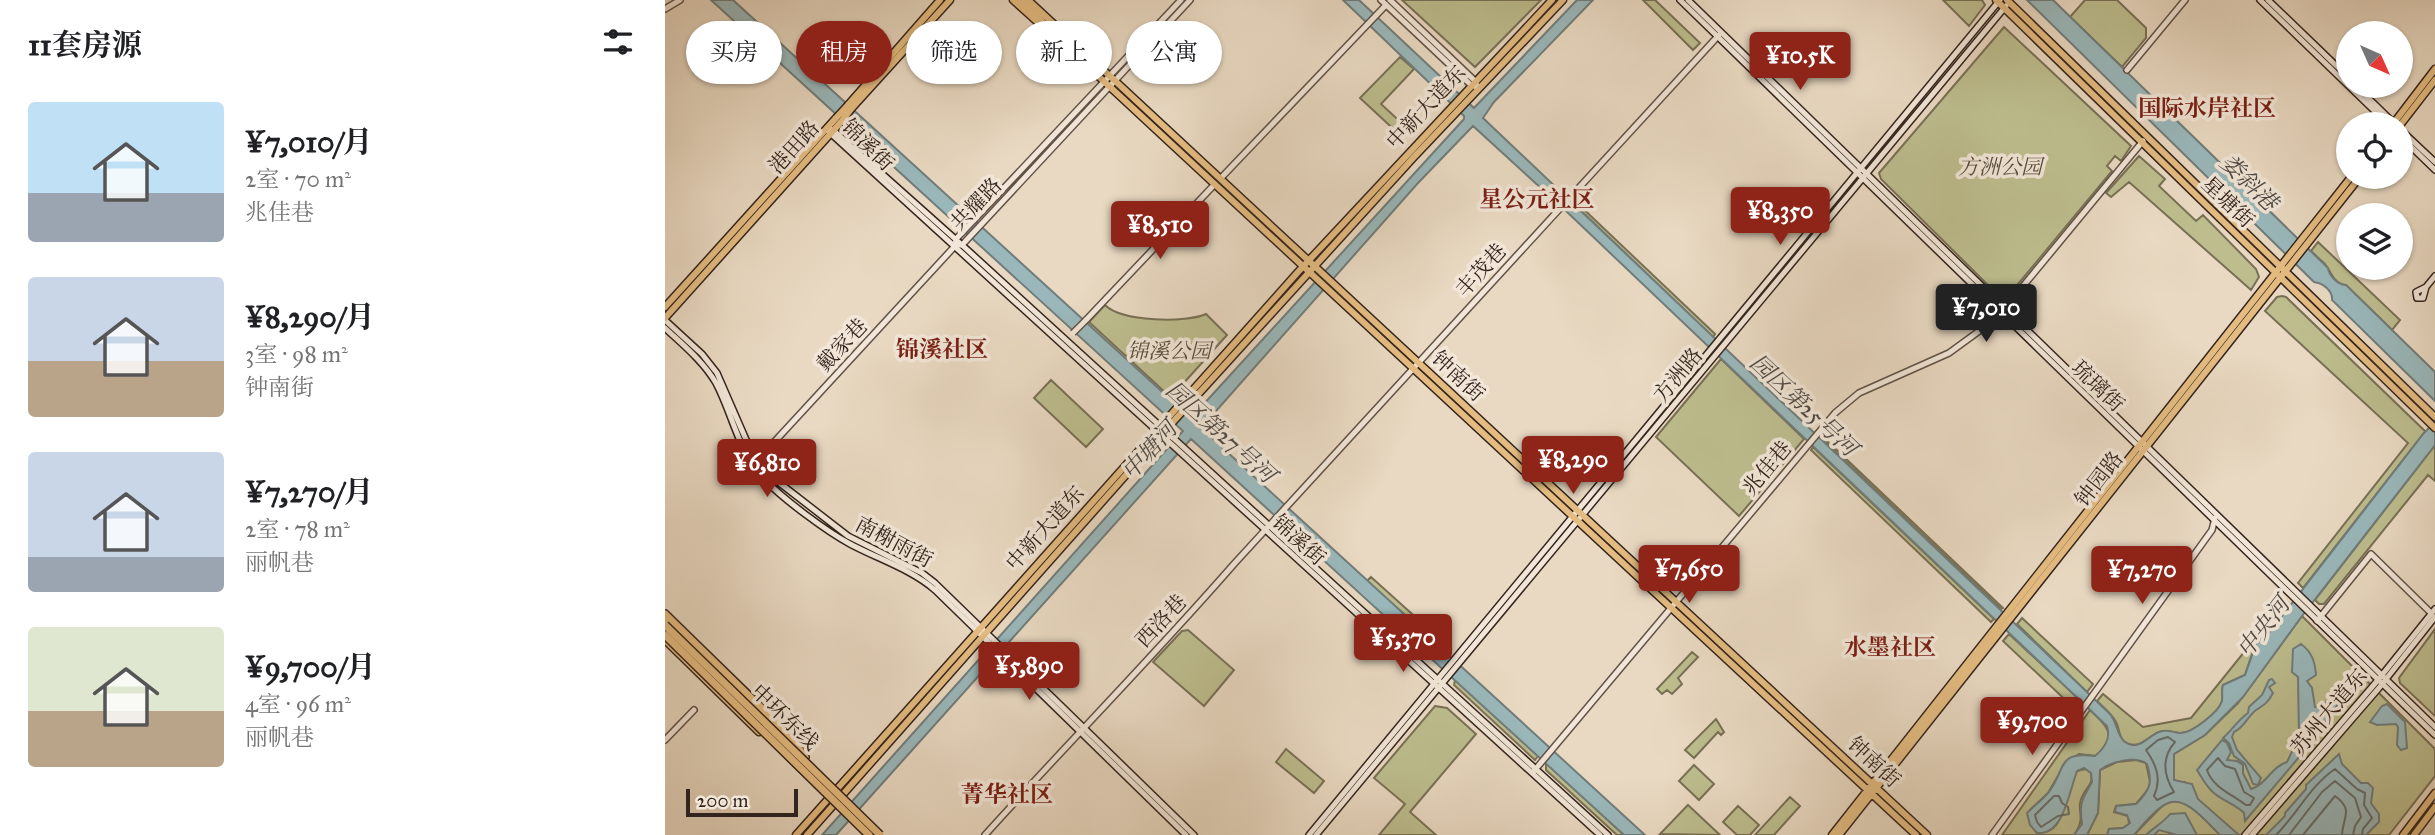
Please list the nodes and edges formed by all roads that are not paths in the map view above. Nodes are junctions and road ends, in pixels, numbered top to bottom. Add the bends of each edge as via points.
1 (680, 0) edge
2 (940, 0) edge
3 (950, 0) edge
4 (1013, 0) edge
5 (1021, 0) edge
6 (1028, 0) edge
7 (1033, 0) edge
8 (1181, 0) edge
9 (1190, 0) edge
10 (1552, 0) edge
11 (1563, 0) edge
12 (1679, 0) edge
13 (1688, 0) edge
14 (2185, 0) edge
15 (2260, 0) edge
16 (2268, 0) edge
17 (1998, 1) edge
18 (1386, 2) edge
19 (2008, 3) edge
20 (665, 9) edge
21 (1036, 21) edge
22 (1042, 21) edge
23 (1050, 21) edge
24 (1054, 21) edge
25 (1719, 35) junction
26 (2336, 65) edge
27 (2435, 69) edge
28 (2127, 70) dead end
29 (1112, 78) edge
30 (1112, 78) edge
31 (2435, 80) edge
32 (1112, 82) edge
33 (1473, 83) junction
34 (1106, 84) edge
35 (1106, 84) edge
36 (1479, 89) junction
37 (1464, 98) junction
38 (2368, 98) edge
39 (850, 107) junction
40 (1454, 109) junction
41 (2381, 112) edge
42 (2382, 112) edge
43 (2403, 112) edge
44 (2405, 112) edge
45 (830, 131) junction
46 (2145, 140) junction
47 (2413, 141) edge
48 (2413, 149) edge
49 (2435, 162) edge
50 (2435, 170) edge
51 (1861, 175) junction
52 (1218, 181) junction
53 (2342, 189) edge
54 (2350, 189) edge
55 (957, 243) junction
56 (2303, 244) junction
57 (1309, 260) junction
58 (1303, 266) junction
59 (1316, 266) junction
60 (2283, 269) junction
61 (1310, 272) junction
62 (2278, 275) junction
63 (2435, 276) edge
64 (2426, 287) dead end
65 (665, 307) edge
66 (2002, 310) junction
67 (665, 319) edge
68 (665, 328) edge
69 (1065, 343) junction
70 (1416, 366) junction
71 (1181, 407) junction
72 (2435, 417) edge
73 (2434, 427) edge
74 (1160, 430) junction
75 (2143, 446) junction
76 (755, 463) junction
77 (1580, 512) junction
78 (2216, 517) junction
79 (1574, 519) junction
80 (2223, 524) junction
81 (1267, 528) junction
82 (2213, 530) junction
83 (1673, 604) junction
84 (2434, 615) edge
85 (2319, 618) junction
86 (665, 620) edge
87 (979, 629) junction
88 (985, 634) junction
89 (665, 638) edge
90 (1445, 674) junction
91 (2382, 679) junction
92 (1437, 683) junction
93 (694, 710) dead end
94 (2435, 727) edge
95 (1081, 730) junction
96 (2435, 736) edge
97 (665, 740) edge
98 (805, 757) junction
99 (1534, 771) junction
100 (1872, 789) junction
101 (840, 792) junction
102 (2435, 793) edge
103 (828, 799) junction
104 (834, 805) junction
105 (2435, 807) edge
106 (796, 835) edge
107 (807, 835) edge
108 (867, 835) edge
109 (882, 835) edge
110 (985, 835) edge
111 (1186, 835) edge
112 (1194, 835) edge
113 (1309, 835) edge
114 (1316, 835) edge
115 (1600, 835) edge
116 (1608, 835) edge
117 (1832, 835) edge
118 (1839, 835) edge
119 (1916, 835) edge
120 (1927, 835) edge
121 (1992, 835) edge
122 (2245, 835) edge
123 (2252, 835) edge
124 (2403, 835) edge
125 (2414, 835) edge

1 - 20 main road
2 - 39 main road, 港田路
3 - 39 main road, 港田路
4 - 21 main road
5 - 22 main road, 钟南街
6 - 23 main road, 钟南街
7 - 24 main road
8 - 29 main road, 共耀路
9 - 30 main road, 共耀路
10 - 33 main road, 中新大道东
11 - 36 main road, 中新大道东
12 - 25 main road, 琉璃街
13 - 25 main road, 琉璃街
14 - 28 main road
15 - 41 main road
16 - 26 main road
17 - 19 main road, 星塘街
17 - 51 main road, 方洲路
18 - 33 main road
18 - 52 main road
19 - 46 main road, 星塘街
19 - 51 main road, 方洲路
25 - 51 main road, 琉璃街
25 - 70 main road, 丰茂巷
27 - 43 main road
31 - 44 main road
32 - 52 main road, 钟南街
33 - 36 main road
33 - 37 main road, 中新大道东
34 - 55 main road, 共耀路 via 963,231
35 - 55 main road, 共耀路 via 969,237
36 - 37 main road, 中新大道东
37 - 40 main road, 中新大道东
38 - 42 main road
39 - 45 main road, 港田路, bridge
40 - 57 main road, 中新大道东
40 - 59 main road, 中新大道东
45 - 55 main road, 锦溪街
45 - 65 main road, 港田路
45 - 67 main road, 港田路
46 - 60 main road, 星塘街
46 - 62 main road, 星塘街
46 - 66 main road, 兆佳巷
47 - 49 main road
48 - 50 main road
51 - 66 main road, 琉璃街
51 - 77 main road, 方洲路
52 - 57 main road, 钟南街
52 - 58 main road, 钟南街
52 - 69 main road, bridge
53 - 56 main road, 钟园路
54 - 56 main road, 钟园路
55 - 69 main road, 锦溪街
55 - 76 main road, 戴家巷
56 - 60 main road, 钟园路
57 - 58 main road, 中新大道东
57 - 59 main road, 钟南街
58 - 61 main road, 钟南街
58 - 71 main road, 中新大道东
59 - 61 main road, 中新大道东
59 - 70 main road, 钟南街
60 - 62 main road, 钟园路
60 - 72 main road, 星塘街
61 - 70 main road, 钟南街
61 - 71 main road, 中新大道东
62 - 73 main road, 星塘街
62 - 75 main road, 钟园路
63 - 64 main road
66 - 75 main road, 琉璃街
66 - 83 main road, 兆佳巷 via 1959,347 1855,396 1835,413
67 - 76 main road, 南榭雨街 via 717,373
68 - 76 main road, 南榭雨街 via 713,379
69 - 74 main road, 锦溪街
70 - 77 main road, 钟南街
70 - 79 main road, 钟南街
70 - 81 main road, 丰茂巷
71 - 74 main road, 中新大道东
74 - 81 main road, 锦溪街
74 - 87 main road, 中新大道东
74 - 88 main road, 中新大道东
75 - 78 main road, 琉璃街
75 - 100 main road, 钟园路
76 - 87 main road, 南榭雨街 via 835,528 928,577
77 - 79 main road, 方洲路
77 - 83 main road, 钟南街
78 - 80 main road, 琉璃街
78 - 82 main road
79 - 83 main road, 钟南街
79 - 90 main road, 方洲路 via 1459,663
79 - 90 main road, 方洲路 via 1453,658
80 - 82 main road
80 - 85 main road, 琉璃街
81 - 92 main road, 锦溪街
81 - 95 main road, 西洛巷
82 - 121 main road
83 - 99 main road, 兆佳巷
83 - 100 main road, 钟南街
84 - 85 main road via 2371,554
84 - 91 main road, 苏州大道东
85 - 91 main road, 琉璃街
86 - 98 main road
86 - 98 highway via 750,696
86 - 109 highway, 中环东线, bridge
87 - 88 main road, 南榭雨街
87 - 101 main road, 中新大道东
88 - 95 main road, 南榭雨街
88 - 101 main road, 中新大道东
89 - 103 main road
89 - 108 highway, 中环东线, bridge
90 - 92 main road, 方洲路
91 - 94 main road, 琉璃街
91 - 96 main road, 琉璃街
91 - 122 main road, 苏州大道东
91 - 123 main road, 苏州大道东
92 - 99 main road, 锦溪街
92 - 113 main road, 方洲路
92 - 114 main road, 方洲路
93 - 97 main road
95 - 110 main road, 西洛巷
95 - 111 main road, 南榭雨街
95 - 112 main road, 南榭雨街
98 - 101 main road
99 - 115 main road, 锦溪街
99 - 116 main road, 锦溪街
100 - 117 main road, 钟园路
100 - 118 main road, 钟园路
100 - 119 main road, 钟南街
100 - 120 main road, 钟南街
101 - 103 main road, 中新大道东
101 - 104 main road, 中新大道东
101 - 109 main road, bridge
102 - 124 main road
103 - 104 main road
103 - 106 main road, 中新大道东
104 - 107 main road, 中新大道东
104 - 108 main road, bridge
105 - 125 main road

